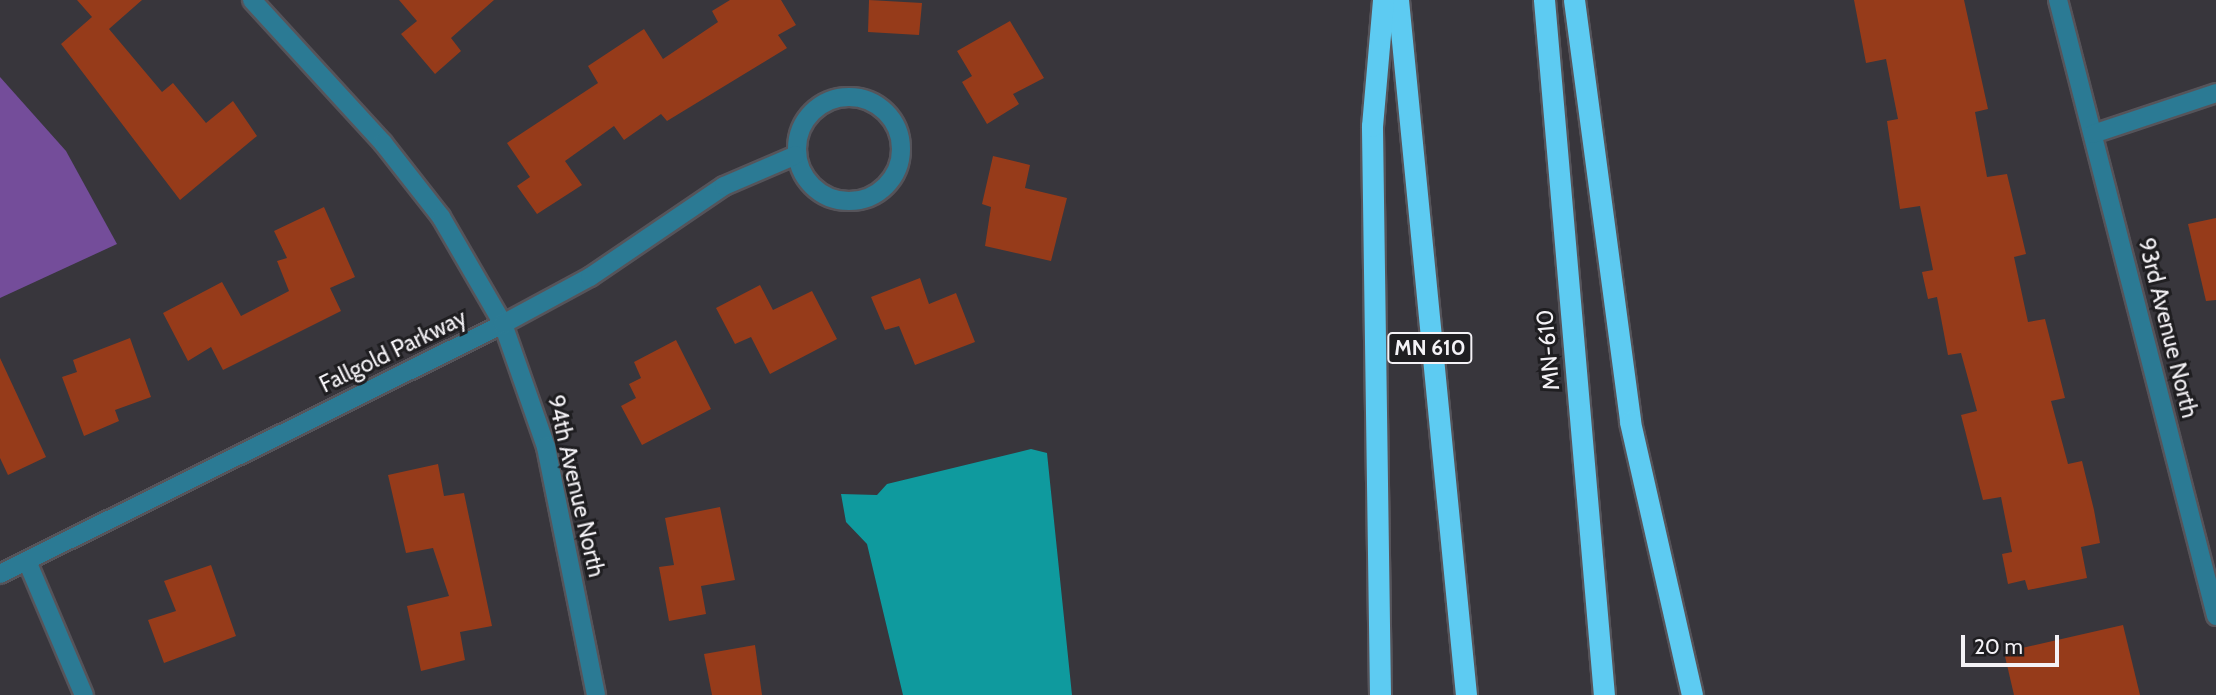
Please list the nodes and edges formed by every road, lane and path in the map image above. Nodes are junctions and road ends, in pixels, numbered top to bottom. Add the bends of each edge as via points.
1 (252, 0) edge
2 (1382, 0) edge
3 (1398, 0) edge
4 (1544, 0) edge
5 (1574, 0) edge
6 (2058, 0) edge
7 (2216, 93) edge
8 (2093, 134) junction
9 (796, 155) junction
10 (502, 324) junction
11 (27, 561) junction
12 (0, 574) edge
13 (2216, 616) edge
14 (1682, 657) junction
15 (84, 695) edge
16 (596, 695) edge
17 (1380, 695) edge
18 (1465, 695) edge
19 (1604, 695) edge
20 (1692, 695) edge
21 (1699, 695) edge

1 - 10 street, 94th Avenue North via 432,207
2 - 17 highway via 1372,126
3 - 18 highway, MN 610
4 - 19 highway, MN-610
5 - 14 highway via 1630,422
6 - 8 street, 93rd Avenue North
7 - 8 street
8 - 13 street, 93rd Avenue North
9 - 9 street via 811,186 841,201 858,201 888,185 901,153 899,136 880,107 848,97 816,108 804,121
9 - 10 street, Fallgold Parkway via 724,186 590,277
10 - 11 street, Fallgold Parkway
10 - 16 street, 94th Avenue North via 546,447
11 - 12 street, Fallgold Parkway
11 - 15 street
14 - 20 highway
14 - 21 highway

